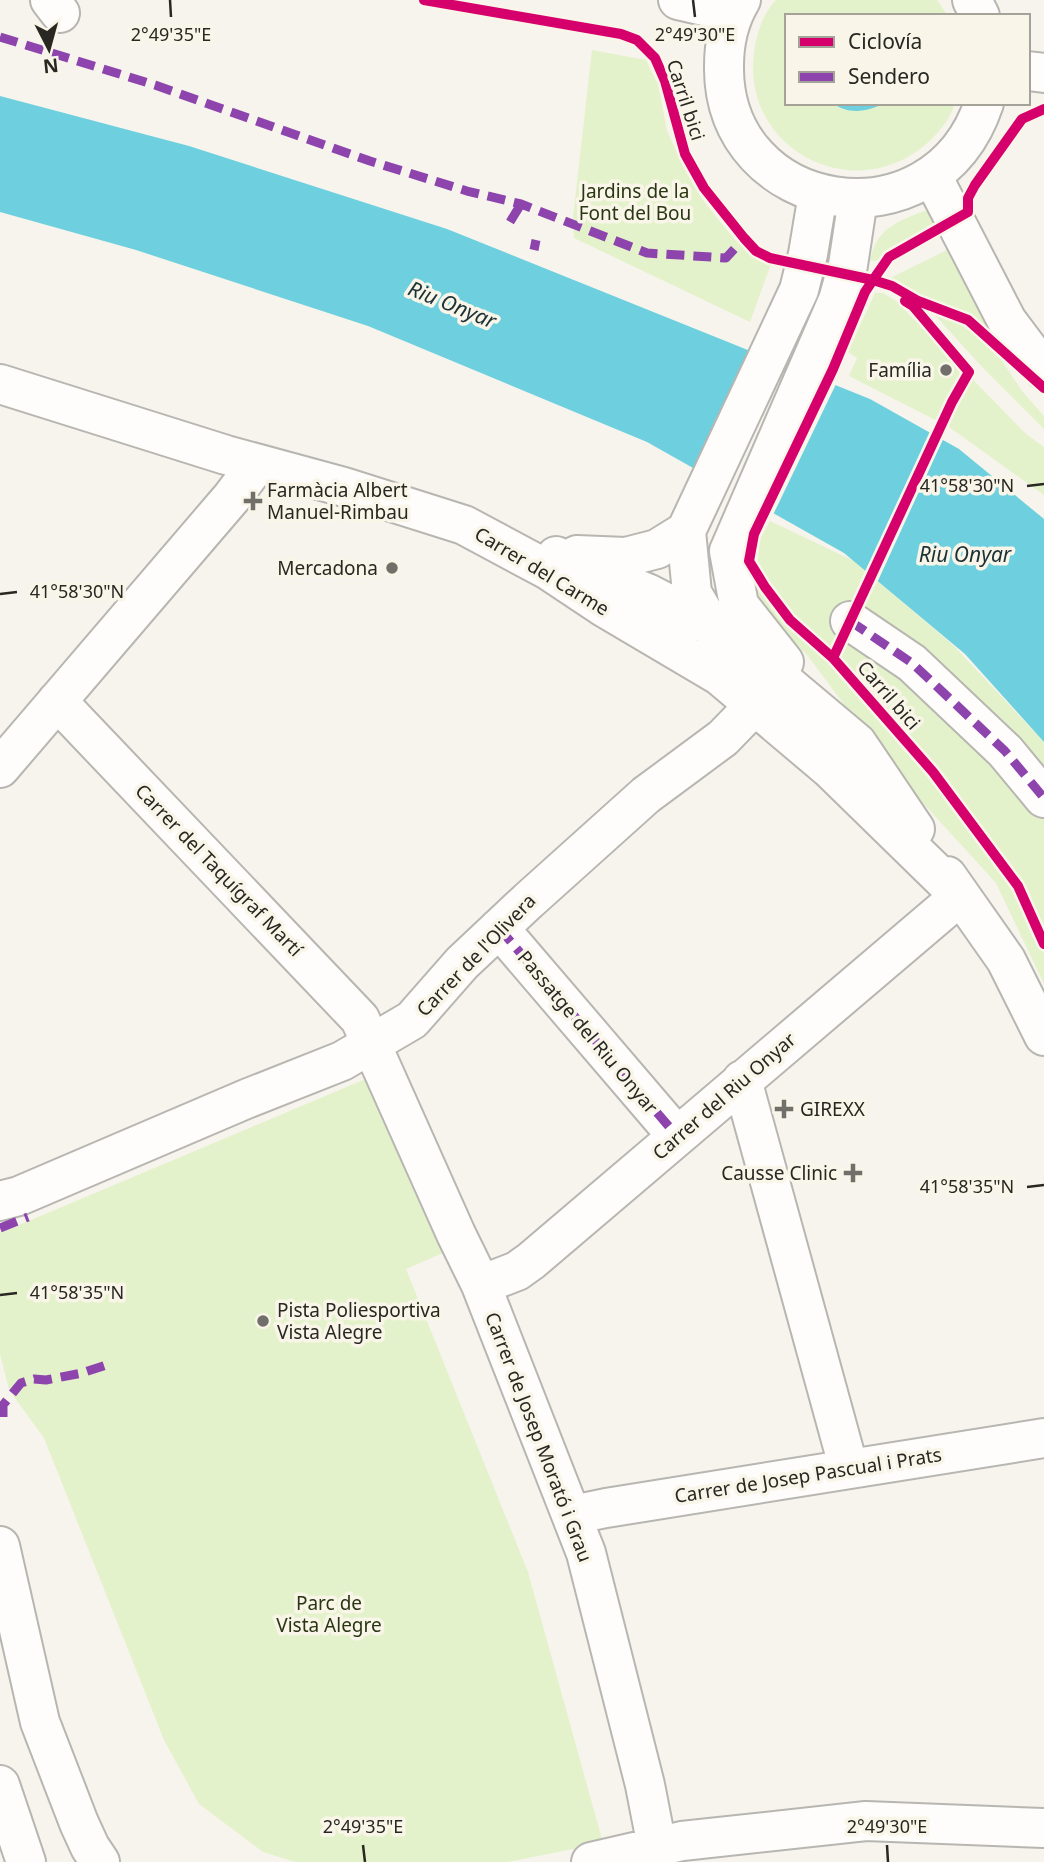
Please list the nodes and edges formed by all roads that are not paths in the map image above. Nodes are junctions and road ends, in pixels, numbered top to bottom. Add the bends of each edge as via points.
1 (678, 0) edge
2 (737, 7) edge
3 (983, 105) edge
4 (932, 176) junction
5 (818, 194) junction
6 (858, 199) junction
7 (1044, 370) edge
8 (0, 384) edge
9 (257, 464) junction
10 (687, 531) junction
11 (729, 551) junction
12 (551, 563) junction
13 (690, 578) junction
14 (647, 593) junction
15 (850, 621) dead end
16 (711, 626) junction
17 (57, 701) junction
18 (754, 706) junction
19 (857, 743) junction
20 (0, 768) edge
21 (1044, 798) edge
22 (888, 826) junction
23 (960, 896) junction
24 (499, 928) junction
25 (1044, 1036) edge
26 (372, 1045) junction
27 (742, 1080) junction
28 (677, 1136) junction
29 (0, 1201) edge
30 (481, 1285) junction
31 (1044, 1438) edge
32 (849, 1469) junction
33 (572, 1516) junction
34 (2, 1562) edge
35 (0, 1785) edge
36 (1044, 1828) edge
37 (659, 1854) edge
38 (26, 1862) edge
39 (100, 1862) edge
40 (591, 1862) edge

1 - 2 street
2 - 5 street via 724,47 729,106 741,133 773,170
3 - 4 street via 967,141
4 - 6 street via 895,194
4 - 7 street via 1007,321
5 - 6 street
5 - 10 street via 799,289
6 - 11 street via 838,300
8 - 9 street, Carrer del Carme
9 - 12 street, Carrer del Carme via 464,525
9 - 17 street
10 - 12 street via 657,549 626,557
10 - 13 street
11 - 13 street
11 - 19 street via 739,605 775,653
12 - 14 street via 634,597
12 - 18 street, Carrer del Carme via 604,608 720,676
13 - 14 street
13 - 16 street via 692,593
14 - 16 street, Carrer del Carme
15 - 21 street via 912,663 1005,751
16 - 19 street, Carrer del Carme
16 - 22 street via 726,651 842,758
17 - 20 street
17 - 26 street, Carrer del Taquígraf Martí via 360,1019
18 - 22 street, Carrer del Carme via 830,769
18 - 24 street, Carrer de l'Olivera via 723,738 636,804
19 - 23 street, Carrer del Carme
22 - 23 street, Carrer del Carme
23 - 25 street, Carrer del Carme via 1006,960
23 - 27 street, Carrer del Riu Onyar
24 - 26 street, Carrer de l'Olivera via 412,1020
24 - 28 street, Passatge del Riu Onyar
26 - 29 street, Carrer de l'Olivera
26 - 30 street, Carrer de Josep Morató i Grau
27 - 28 street, Carrer del Riu Onyar
27 - 32 street
28 - 30 street, Carrer del Riu Onyar via 531,1261
30 - 33 street, Carrer de Josep Morató i Grau
31 - 32 street, Carrer de Josep Pascual i Prats
32 - 33 street, Carrer de Josep Pascual i Prats
33 - 37 street, Carrer de Josep Morató i Grau via 586,1553
34 - 39 street via 40,1722 79,1823
35 - 38 street
36 - 37 street via 866,1821 682,1841
37 - 40 street

